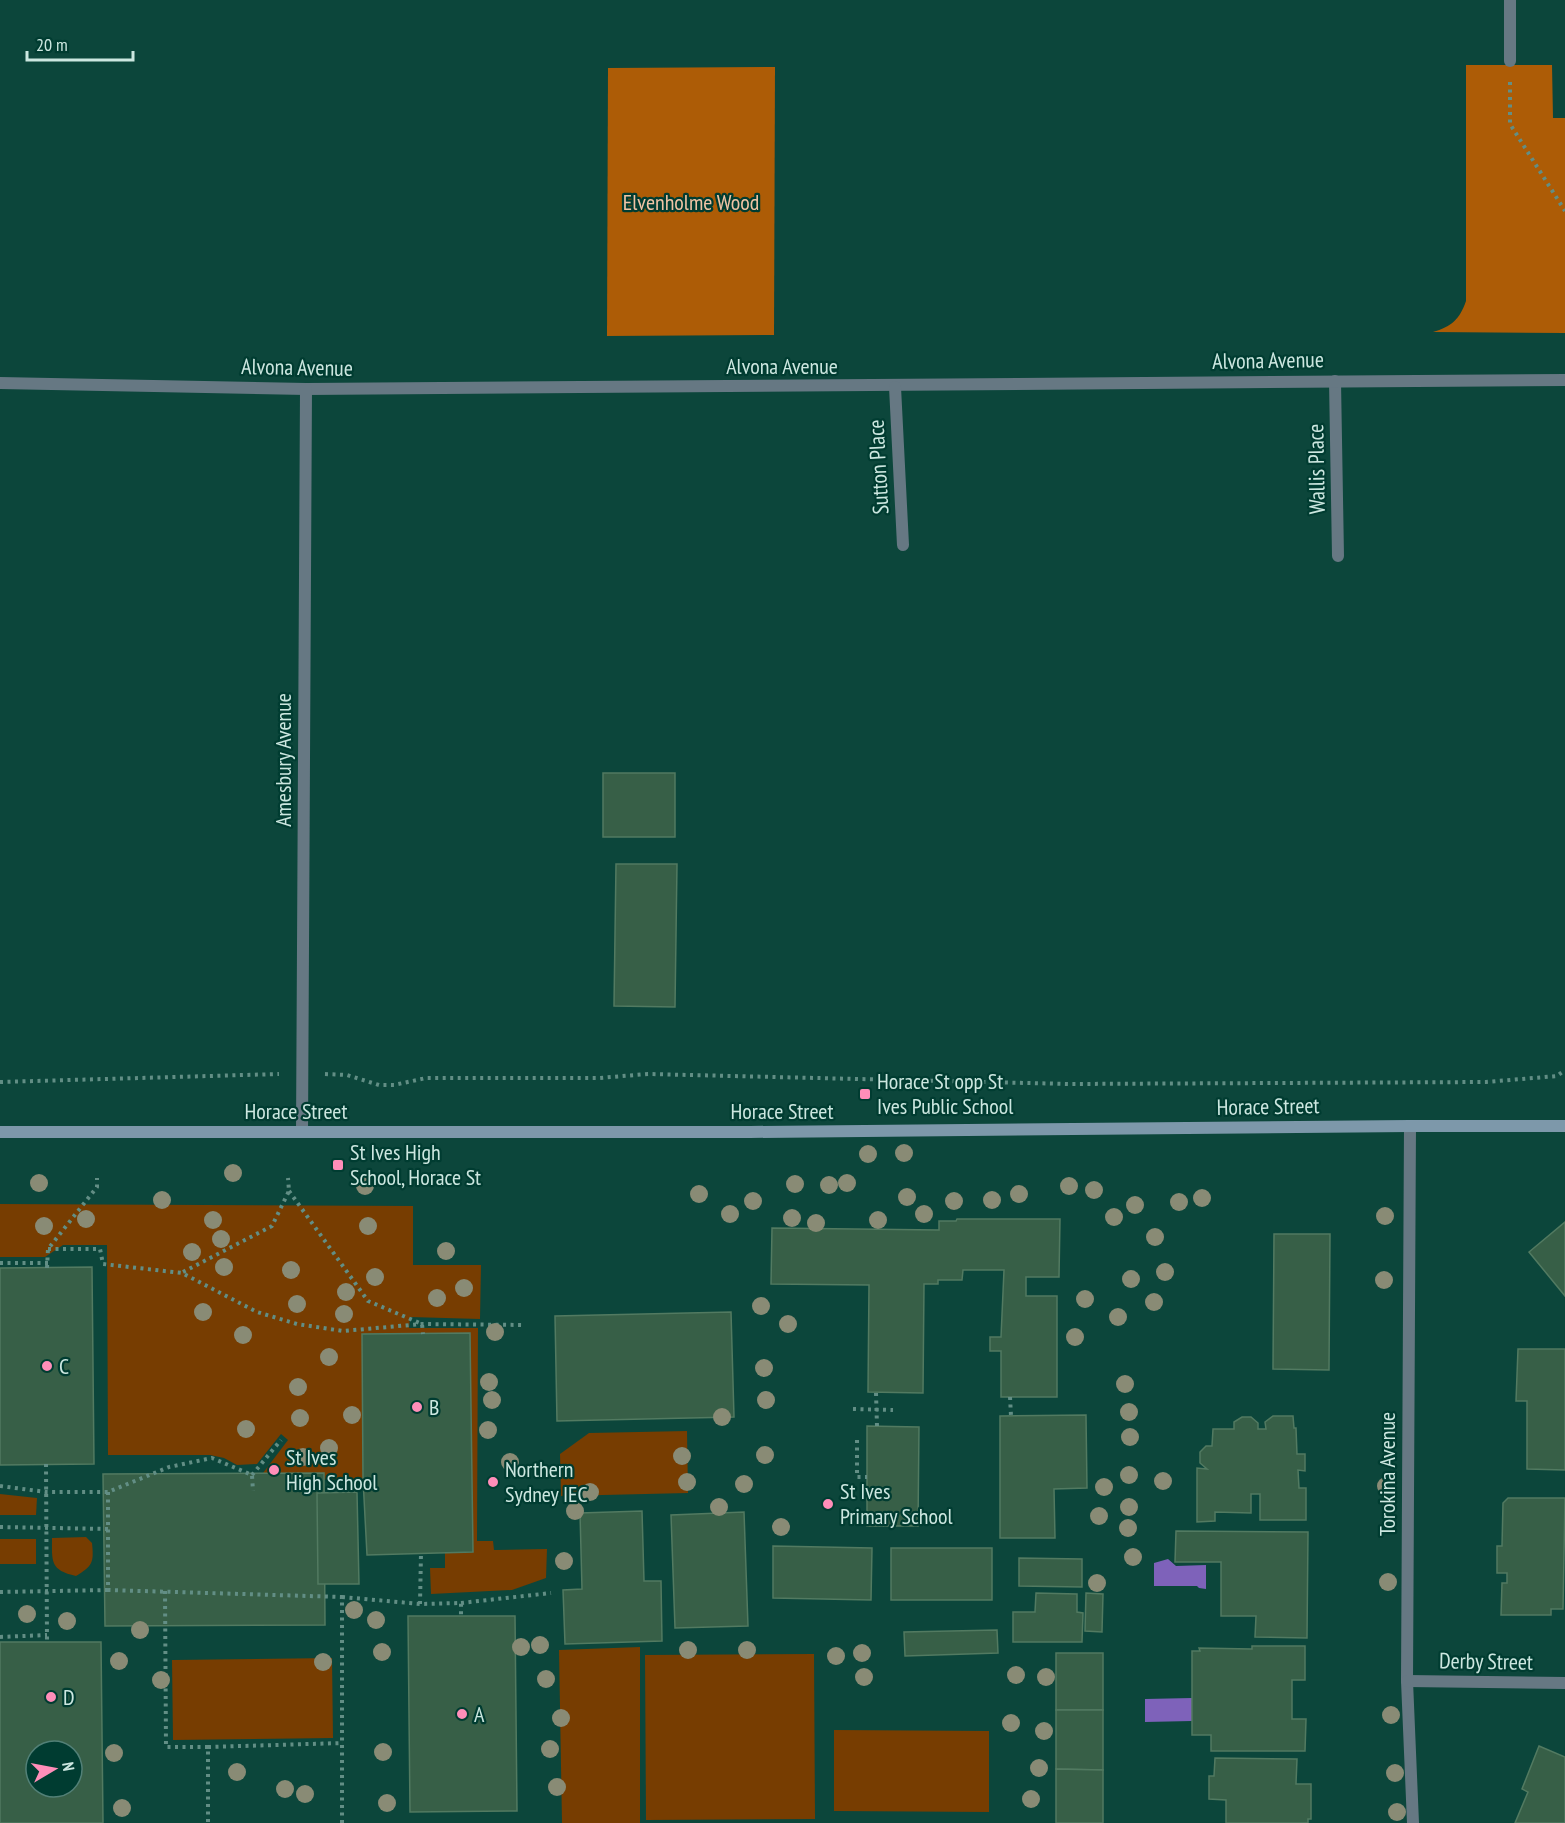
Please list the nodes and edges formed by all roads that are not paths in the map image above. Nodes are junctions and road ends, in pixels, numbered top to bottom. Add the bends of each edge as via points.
1 (1510, 0) edge
2 (1510, 61) road end
3 (1565, 380) edge
4 (1335, 381) junction
5 (0, 383) edge
6 (895, 387) junction
7 (306, 389) junction
8 (903, 545) dead end
9 (1338, 556) dead end
10 (1410, 1126) junction
11 (1565, 1126) edge
12 (302, 1131) junction
13 (0, 1132) edge
14 (1407, 1681) junction
15 (1565, 1683) edge
16 (1413, 1823) edge

1 - 2 street
3 - 4 street, Alvona Avenue
4 - 6 street, Alvona Avenue
4 - 9 street, Wallis Place
5 - 7 street, Alvona Avenue
6 - 7 street, Alvona Avenue
6 - 8 street, Sutton Place
7 - 12 street, Amesbury Avenue
10 - 11 main road, Horace Street
10 - 12 main road, Horace Street via 750,1132
10 - 14 street, Torokina Avenue
12 - 13 main road, Horace Street
14 - 15 street, Derby Street
14 - 16 street, Torokina Avenue

